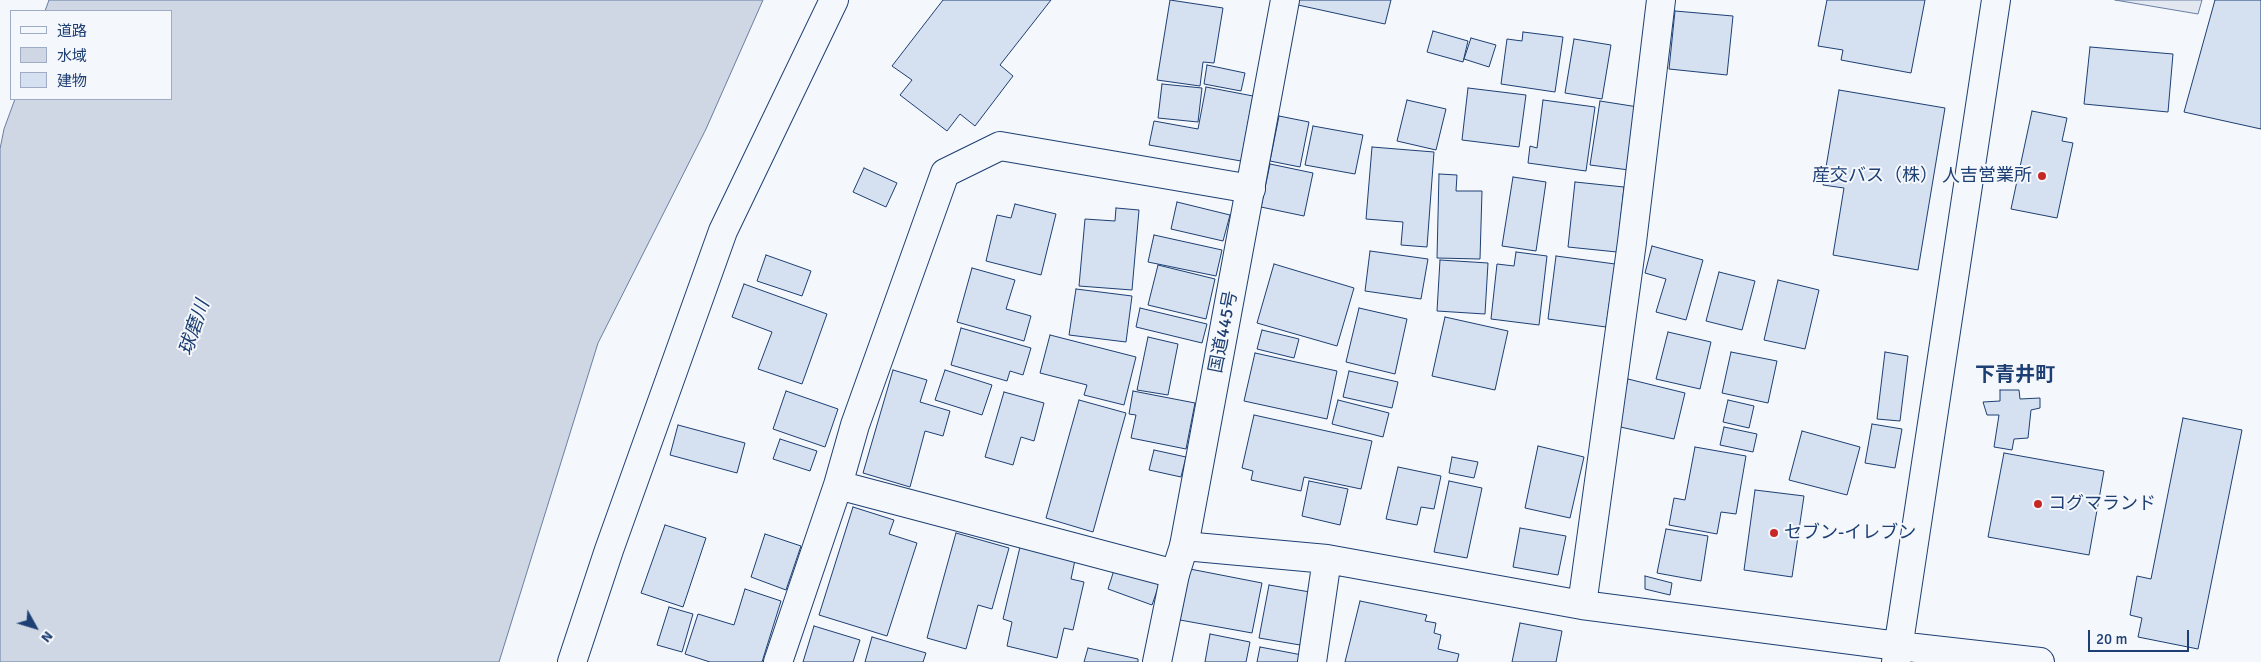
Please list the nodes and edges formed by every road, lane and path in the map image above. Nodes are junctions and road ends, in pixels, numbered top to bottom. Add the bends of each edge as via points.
1 (834, 0) edge
2 (1285, 0) edge
3 (1660, 0) edge
4 (1996, 0) edge
5 (1251, 189) junction
6 (838, 484) junction
7 (1184, 546) junction
8 (1327, 559) junction
9 (1174, 574) junction
10 (1582, 605) junction
11 (1897, 654) edge
12 (572, 662) edge
13 (778, 662) edge
14 (1157, 662) edge
15 (1312, 662) edge
16 (2040, 662) edge

1 - 12 main road via 722,231
2 - 5 main road, 国道445号
3 - 10 main road via 1632,242
4 - 11 main road
5 - 6 main road via 1000,146 945,173 854,425
5 - 7 main road, 国道445号
6 - 9 main road
6 - 13 main road
7 - 8 main road
7 - 9 main road, 国道445号
8 - 10 main road
8 - 15 main road
9 - 14 main road, 国道445号
10 - 11 main road
11 - 16 main road

